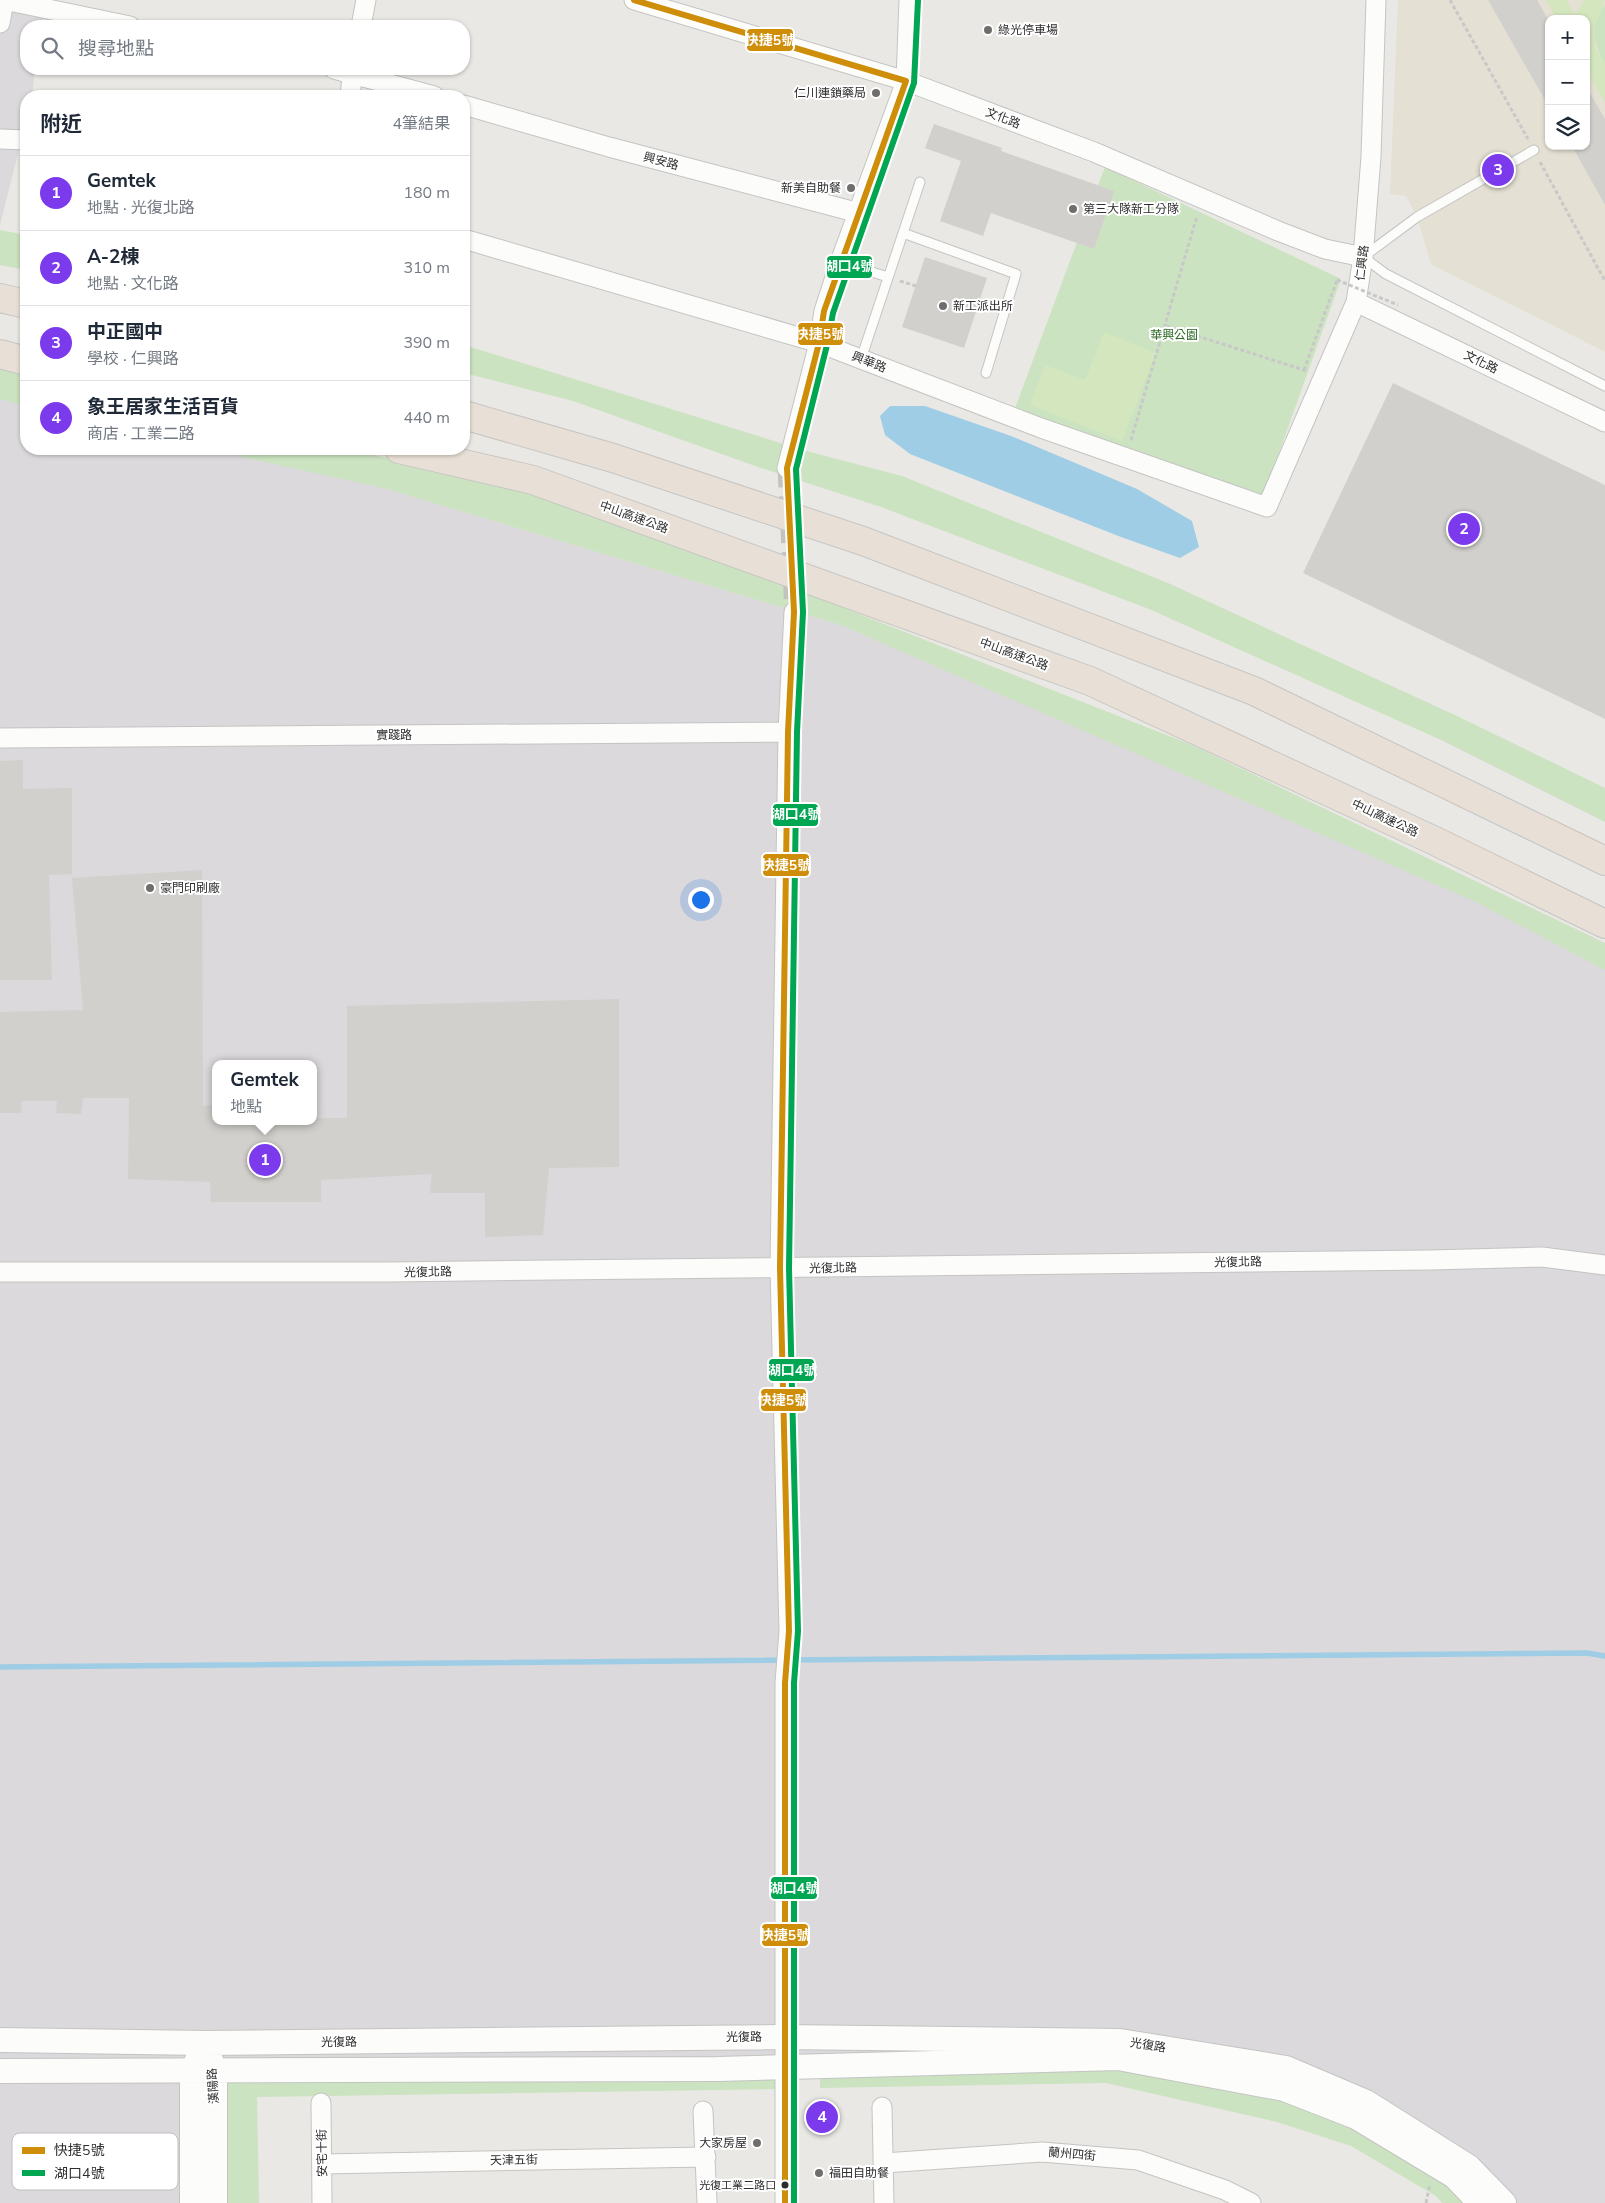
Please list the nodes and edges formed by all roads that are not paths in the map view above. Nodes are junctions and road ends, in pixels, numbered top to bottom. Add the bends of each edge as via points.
1 (4, 0) edge
2 (366, 0) edge
3 (634, 0) edge
4 (909, 0) edge
5 (1376, 0) edge
6 (101, 20) edge
7 (362, 20) edge
8 (0, 23) edge
9 (347, 75) edge
10 (363, 75) edge
11 (906, 81) junction
12 (349, 90) edge
13 (414, 90) edge
14 (470, 107) edge
15 (0, 139) edge
16 (20, 140) edge
17 (1534, 150) dead end
18 (920, 182) dead end
19 (859, 213) junction
20 (903, 233) junction
21 (470, 241) edge
22 (1364, 257) junction
23 (840, 262) junction
24 (888, 277) junction
25 (0, 298) edge
26 (1356, 302) junction
27 (20, 303) edge
28 (819, 343) junction
29 (0, 354) edge
30 (20, 359) edge
31 (860, 359) junction
32 (986, 373) dead end
33 (1605, 386) edge
34 (470, 417) edge
35 (1605, 422) edge
36 (425, 455) edge
37 (787, 468) tunnel mouth
38 (1267, 507) joint
39 (794, 612) tunnel mouth
40 (788, 732) junction
41 (0, 738) edge
42 (1605, 861) edge
43 (1605, 924) edge
44 (1605, 1265) edge
45 (780, 1268) junction
46 (0, 1272) edge
47 (783, 2037) junction
48 (0, 2040) edge
49 (205, 2043) junction
50 (784, 2068) junction
51 (203, 2070) junction
52 (0, 2071) edge
53 (321, 2103) dead end
54 (882, 2107) dead end
55 (703, 2111) dead end
56 (706, 2157) junction
57 (884, 2163) junction
58 (322, 2164) junction
59 (192, 2203) edge
60 (215, 2203) edge
61 (322, 2203) edge
62 (707, 2203) edge
63 (785, 2203) edge
64 (884, 2203) edge
65 (1252, 2203) edge
66 (1480, 2203) edge
67 (1504, 2203) edge

1 - 6 street
1 - 8 street
2 - 7 street
3 - 11 street, 文化路
4 - 11 street
5 - 22 street, 仁興路
9 - 12 street
10 - 13 street
11 - 19 street
11 - 22 street, 文化路 via 1094,152 1278,231 1325,249
14 - 19 street, 興安路
15 - 16 street
17 - 22 lane via 1417,217
18 - 20 lane
19 - 23 street
20 - 24 lane
20 - 32 lane via 1016,274
21 - 28 street, 興華路
22 - 26 street, 仁興路
22 - 33 lane via 1386,274
23 - 24 lane
23 - 28 street via 824,311
24 - 31 lane
25 - 27 highway
26 - 35 street, 文化路
26 - 38 street, 仁興路
28 - 31 street, 興華路
28 - 37 street
29 - 30 highway
31 - 38 street, 興華路 via 1041,428
34 - 42 highway via 613,458 863,541 1254,691
36 - 43 highway, 中山高速公路 via 533,480 1090,681 1435,841
39 - 40 street
40 - 41 street, 實踐路
40 - 45 street
44 - 45 street, 光復北路 via 1542,1257
45 - 46 street, 光復北路
45 - 47 street via 789,1630 785,1683
47 - 49 street, 光復路
47 - 50 street
47 - 67 street, 光復路 via 1120,2041 1286,2068 1366,2102 1469,2168
48 - 49 street, 光復路
49 - 51 street, 漢陽路
50 - 51 street, 光復路
50 - 63 street
50 - 66 street, 光復路 via 1118,2058 1284,2089 1356,2117 1454,2176
51 - 52 street, 光復路
51 - 59 street, 漢陽路
51 - 60 street, 漢陽路
53 - 58 street, 安宅十街
54 - 57 street
55 - 56 street
56 - 58 street, 天津五街
56 - 62 street
57 - 64 street
57 - 65 street, 蘭州四街 via 1042,2152 1138,2160 1225,2190
58 - 61 street, 安宅十街

